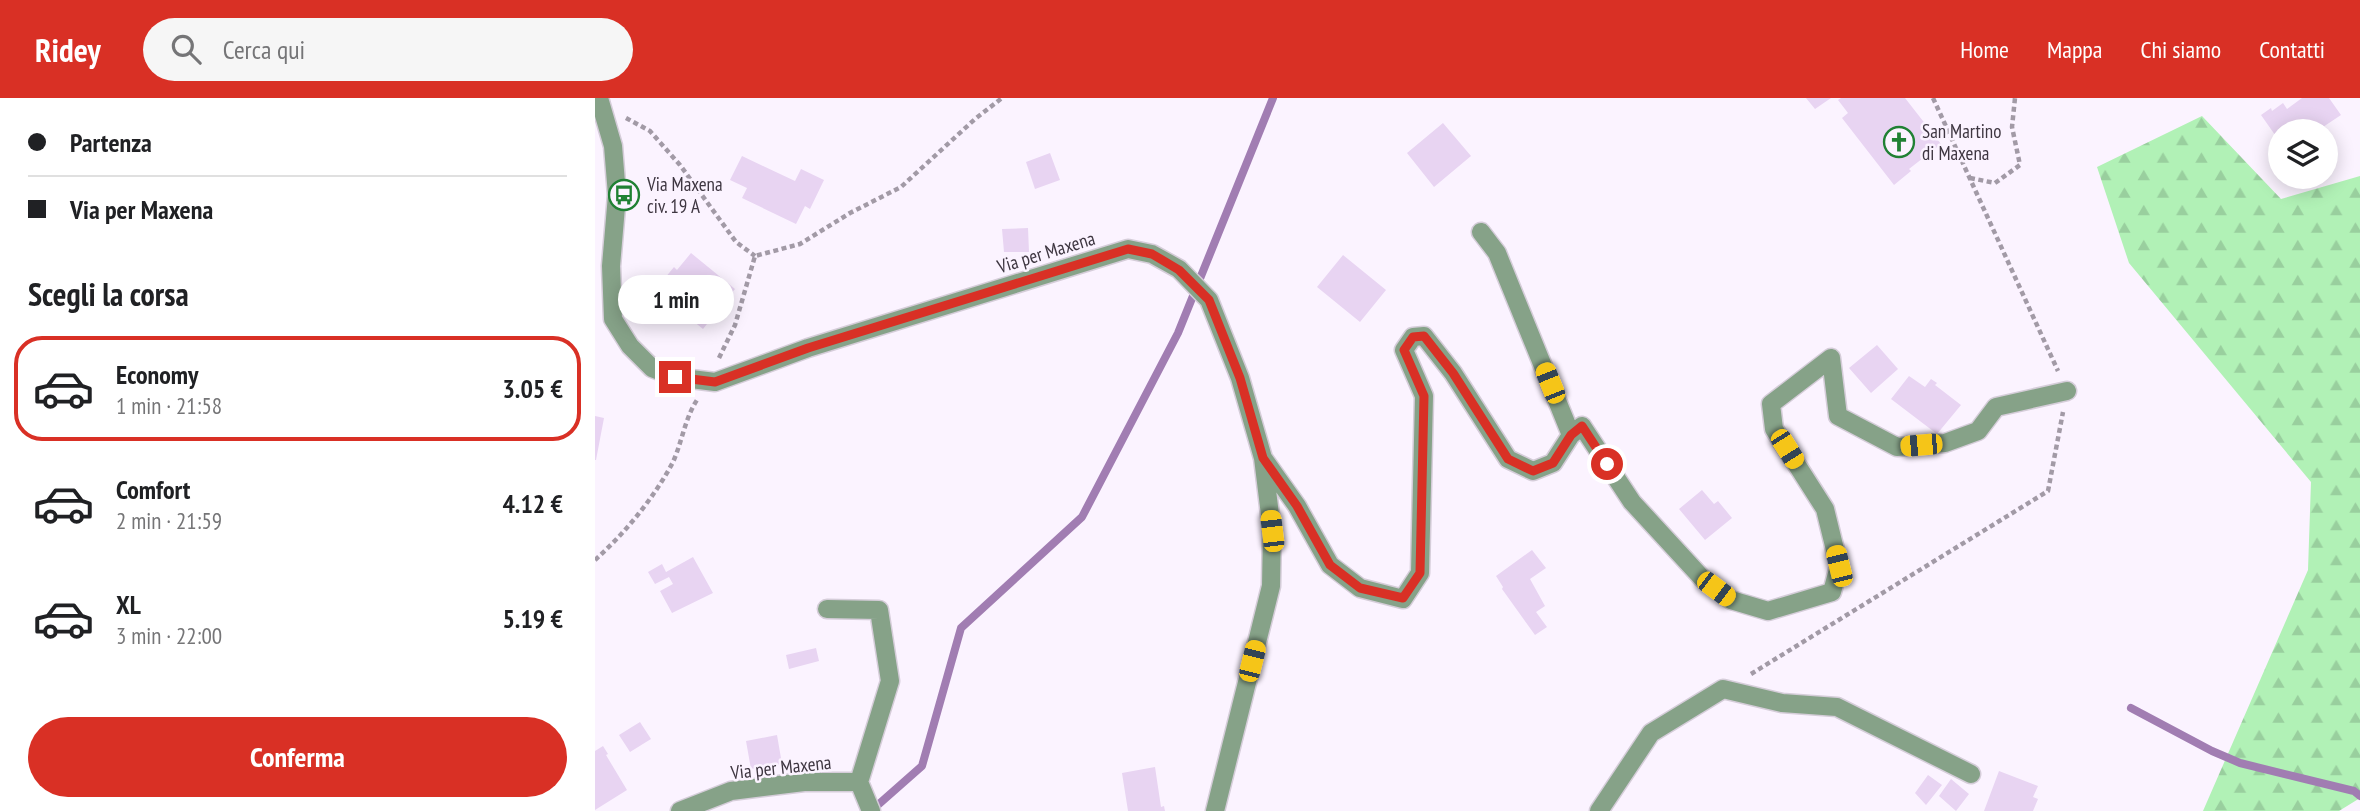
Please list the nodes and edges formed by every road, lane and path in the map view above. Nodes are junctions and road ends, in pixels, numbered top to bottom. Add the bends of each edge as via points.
1 (1002, 98) edge
2 (2015, 98) edge
3 (600, 102) edge
4 (1969, 178) dead end
5 (1481, 232) dead end
6 (755, 256) junction
7 (715, 382) junction
8 (2067, 391) dead end
9 (1571, 435) junction
10 (1263, 458) junction
11 (595, 561) edge
12 (827, 609) dead end
13 (1971, 774) dead end
14 (859, 782) junction
15 (680, 811) edge
16 (871, 811) edge
17 (1215, 811) edge
18 (1599, 811) edge

1 - 6 path via 901,187 800,244
2 - 4 path via 2012,127 2020,165 1996,183
3 - 6 path via 650,131 736,242
3 - 7 street, Via per Maxena via 613,146 617,195 611,266 613,319 630,346 652,368 675,377
5 - 9 street via 1497,253
6 - 7 path via 735,326 719,357
7 - 10 street, Via per Maxena via 808,348 1128,249 1152,254 1179,270 1209,300 1240,378
7 - 11 path via 694,403 673,461 648,501
8 - 9 street via 1996,407 1978,431 1945,443 1896,447 1837,416 1831,358 1771,404 1775,429 1825,509 1839,566 1832,592 1768,611 1731,600 1702,578 1632,502 1582,426
9 - 10 street via 1553,463 1533,471 1508,459 1453,373 1424,336 1413,337 1404,350 1424,396 1420,573 1403,598 1360,588 1330,565
10 - 17 street, Via per Maxena via 1272,531 1271,586
12 - 14 street via 879,610 884,629 890,681
13 - 18 street via 1837,707 1782,703 1723,689 1651,733
14 - 15 street, Via per Maxena via 804,782 731,791
14 - 16 street, Via per Maxena

